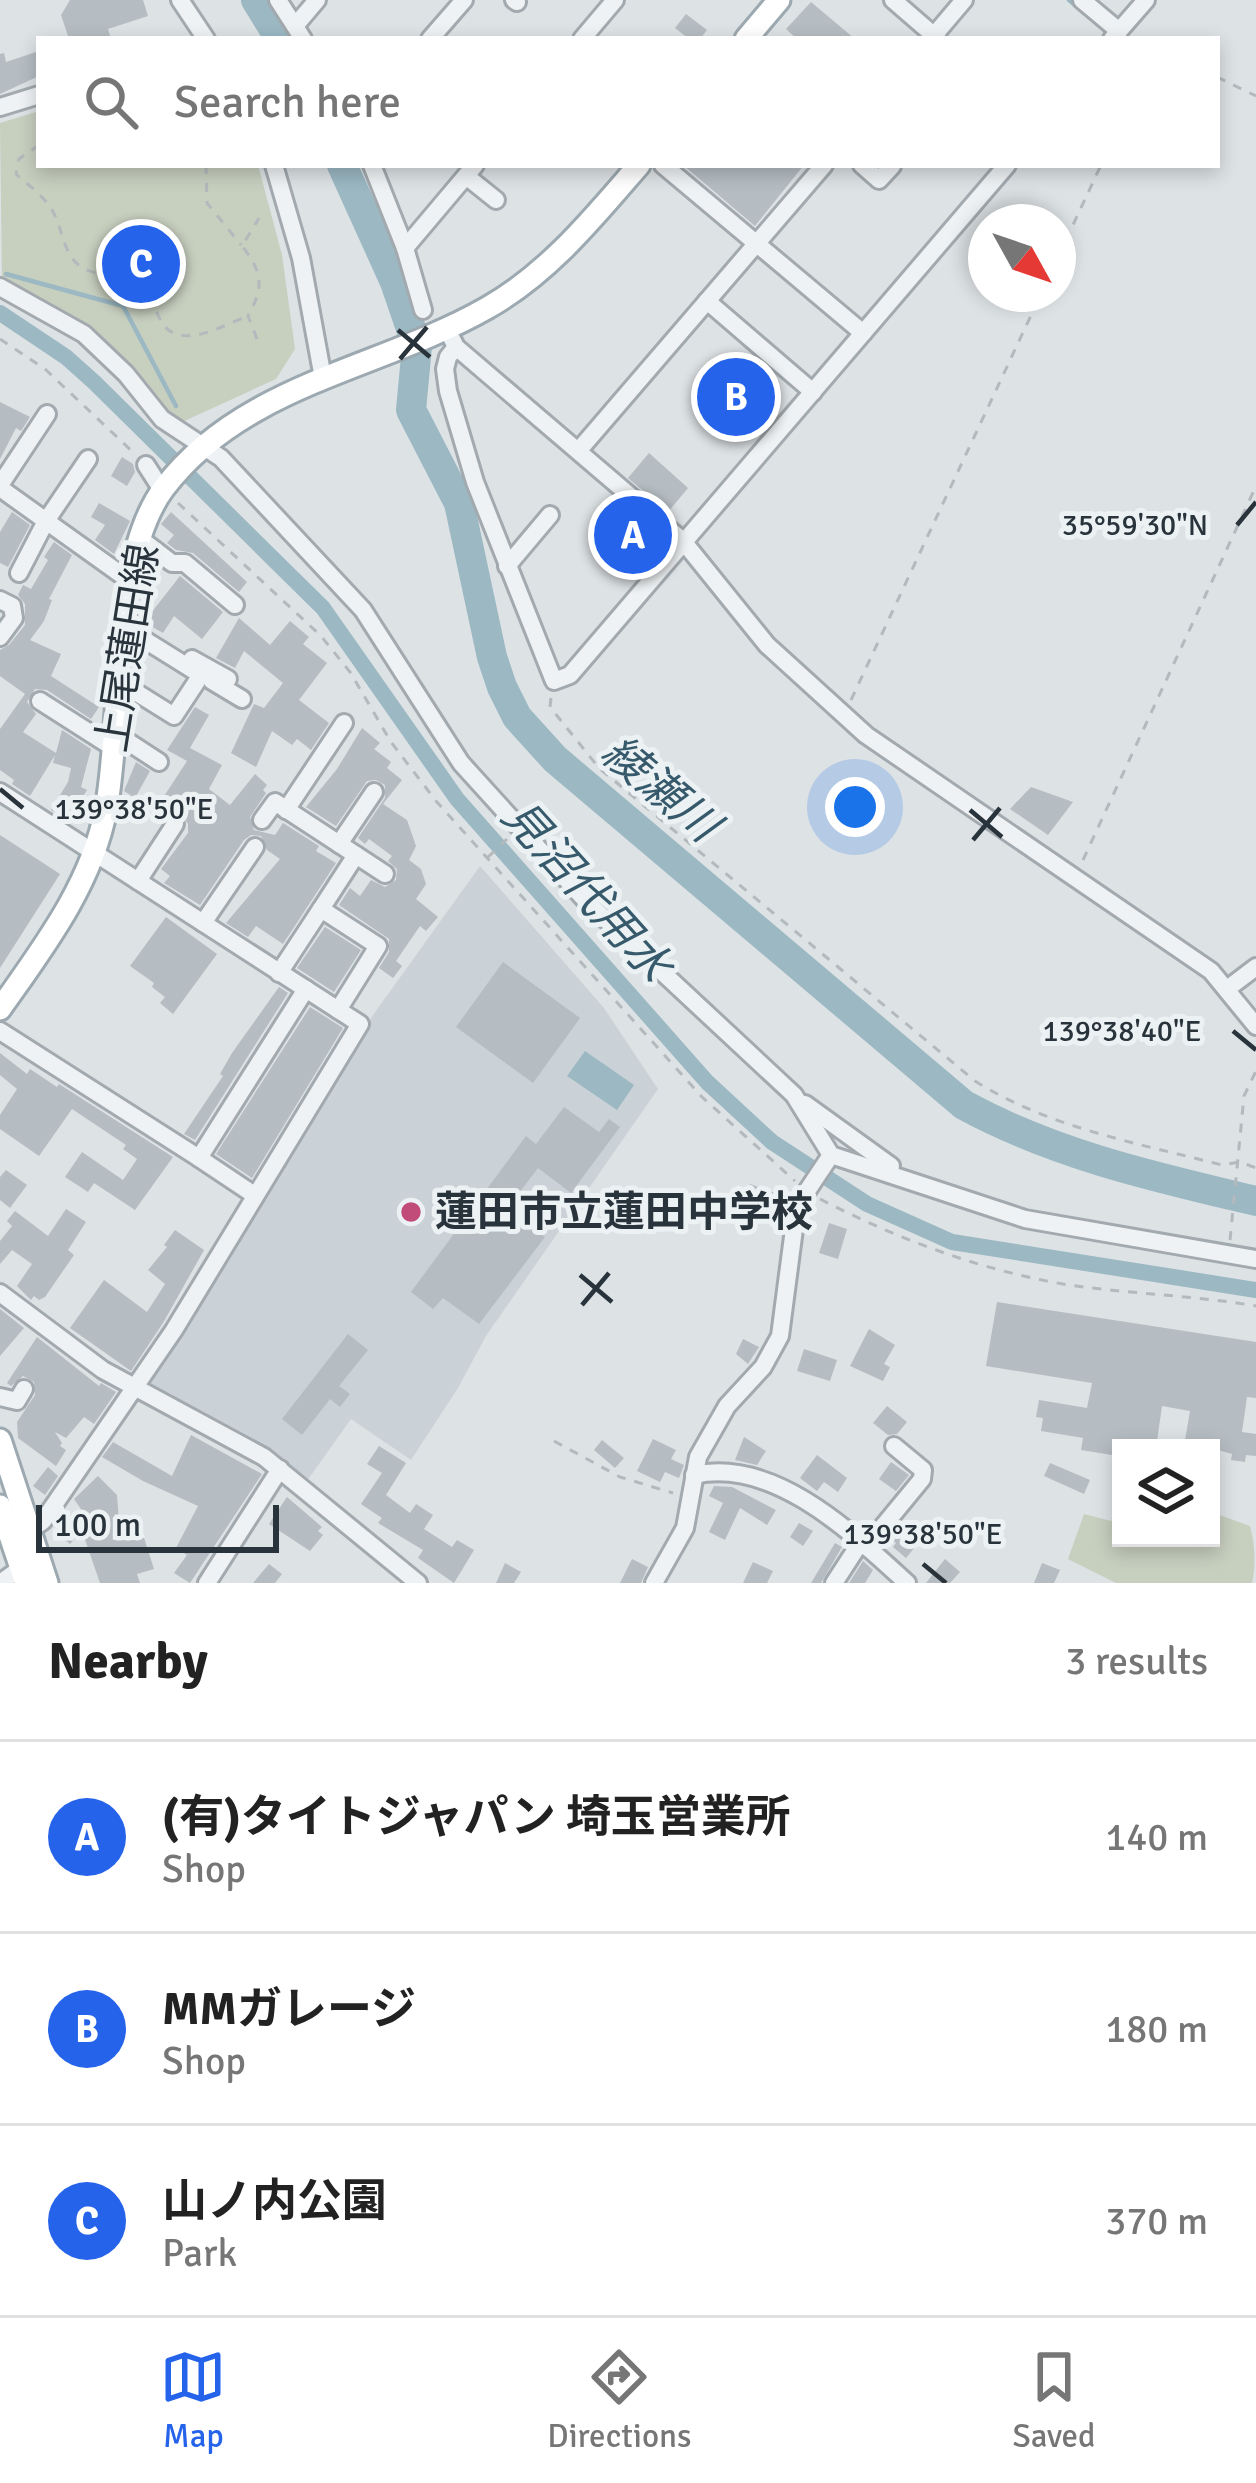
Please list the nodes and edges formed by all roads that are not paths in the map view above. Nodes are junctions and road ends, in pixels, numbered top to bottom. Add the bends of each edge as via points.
1 (180, 0) edge
2 (278, 0) edge
3 (316, 0) edge
4 (464, 0) edge
5 (615, 0) edge
6 (779, 0) edge
7 (892, 0) edge
8 (964, 0) edge
9 (1082, 0) edge
10 (1146, 0) edge
11 (299, 32) edge
12 (1116, 35) edge
13 (204, 36) edge
14 (433, 36) edge
15 (585, 36) edge
16 (749, 36) edge
17 (933, 36) edge
18 (937, 36) edge
19 (36, 96) edge
20 (0, 107) edge
21 (275, 168) edge
22 (373, 168) edge
23 (636, 168) edge
24 (667, 168) edge
25 (821, 168) edge
26 (865, 168) edge
27 (890, 168) edge
28 (1004, 168) edge
29 (471, 170) edge
30 (496, 200) dead end
31 (758, 243) junction
32 (405, 248) junction
33 (0, 286) edge
34 (707, 301) junction
35 (423, 310) dead end
36 (862, 333) junction
37 (443, 338) junction
38 (323, 378) junction
39 (813, 392) junction
40 (47, 414) dead end
41 (202, 450) junction
42 (579, 450) junction
43 (88, 458) dead end
44 (146, 465) road end
45 (165, 487) junction
46 (2, 492) edge
47 (550, 515) dead end
48 (46, 520) junction
49 (142, 540) junction
50 (683, 541) junction
51 (507, 566) junction
52 (19, 573) dead end
53 (130, 580) junction
54 (0, 599) edge
55 (235, 605) dead end
56 (125, 622) junction
57 (0, 637) edge
58 (201, 675) junction
59 (228, 680) dead end
60 (118, 681) junction
61 (242, 699) dead end
62 (40, 701) dead end
63 (344, 723) dead end
64 (112, 740) junction
65 (159, 761) dead end
66 (374, 791) dead end
67 (0, 792) edge
68 (286, 810) junction
69 (262, 820) dead end
70 (175, 824) dead end
71 (339, 844) junction
72 (255, 847) dead end
73 (94, 852) junction
74 (356, 854) junction
75 (385, 874) dead end
76 (139, 880) junction
77 (321, 909) junction
78 (203, 923) junction
79 (1256, 968) edge
80 (279, 973) junction
81 (306, 989) junction
82 (1227, 989) junction
83 (0, 1009) edge
84 (338, 1010) junction
85 (1256, 1026) edge
86 (0, 1031) edge
87 (794, 1095) junction
88 (199, 1159) junction
89 (827, 1160) junction
90 (906, 1177) junction
91 (254, 1195) junction
92 (1256, 1259) edge
93 (0, 1293) edge
94 (25, 1389) dead end
95 (134, 1389) junction
96 (0, 1397) edge
97 (0, 1440) edge
98 (894, 1446) dead end
99 (280, 1468) junction
100 (694, 1475) junction
101 (0, 1506) edge
102 (29, 1531) junction
103 (863, 1545) junction
104 (10, 1579) edge
105 (47, 1583) edge
106 (207, 1583) edge
107 (418, 1583) edge
108 (654, 1583) edge
109 (834, 1583) edge
110 (907, 1583) edge

1 - 13 street
2 - 11 street
3 - 11 street
4 - 14 street
5 - 15 street
6 - 16 main road
7 - 17 street
8 - 18 street
9 - 12 street
10 - 12 street
19 - 20 street
21 - 38 street
22 - 32 street
23 - 37 main road, 上尾蓮田線 via 538,275
24 - 31 street
25 - 31 street
26 - 27 street via 879,180
28 - 36 street
29 - 30 street
29 - 32 street
31 - 34 street
31 - 36 street
32 - 35 street
33 - 41 street via 100,346 162,419
34 - 39 street
34 - 42 street
36 - 39 street
37 - 38 main road, 上尾蓮田線
37 - 42 street
37 - 51 street via 448,391
38 - 41 main road, 上尾蓮田線 via 256,408
39 - 50 street
40 - 46 street
41 - 45 main road, 上尾蓮田線
41 - 87 street via 363,610 461,763 588,903
42 - 50 street
43 - 48 street
44 - 45 street
45 - 49 main road, 上尾蓮田線
46 - 48 street
47 - 51 street
48 - 52 street
48 - 53 street
49 - 53 main road, 上尾蓮田線
49 - 55 street via 172,563 185,562
50 - 51 street via 570,675 554,681
50 - 82 street via 767,646 844,716
53 - 56 main road, 上尾蓮田線
54 - 57 street via 14,618
56 - 58 street
56 - 59 street
56 - 60 main road, 上尾蓮田線
58 - 60 street via 174,716
58 - 61 street
60 - 64 main road, 上尾蓮田線
62 - 64 street
63 - 68 street
64 - 65 street
64 - 73 main road, 上尾蓮田線
66 - 71 street
67 - 73 street
68 - 69 street via 274,802
68 - 71 street
70 - 76 street
71 - 74 street
72 - 78 street
73 - 76 street
73 - 83 main road, 上尾蓮田線
74 - 75 street
74 - 77 street
76 - 78 street
77 - 80 street
77 - 84 street via 377,946
78 - 80 street
79 - 82 street
80 - 81 street
81 - 84 street
81 - 88 street
82 - 85 street
84 - 91 street via 360,1024
86 - 88 street
87 - 89 street
87 - 90 street
88 - 91 street
89 - 90 street
89 - 100 street via 797,1206 780,1336 727,1406
90 - 92 street via 1025,1219
91 - 95 street
93 - 95 street
94 - 96 street via 17,1402
95 - 99 street
95 - 102 street
97 - 102 main road
98 - 103 street via 923,1470 922,1479
99 - 106 street
99 - 107 street
100 - 103 street via 720,1469 779,1487
100 - 108 street via 685,1528
101 - 104 main road
102 - 105 main road
103 - 109 street
103 - 110 street

